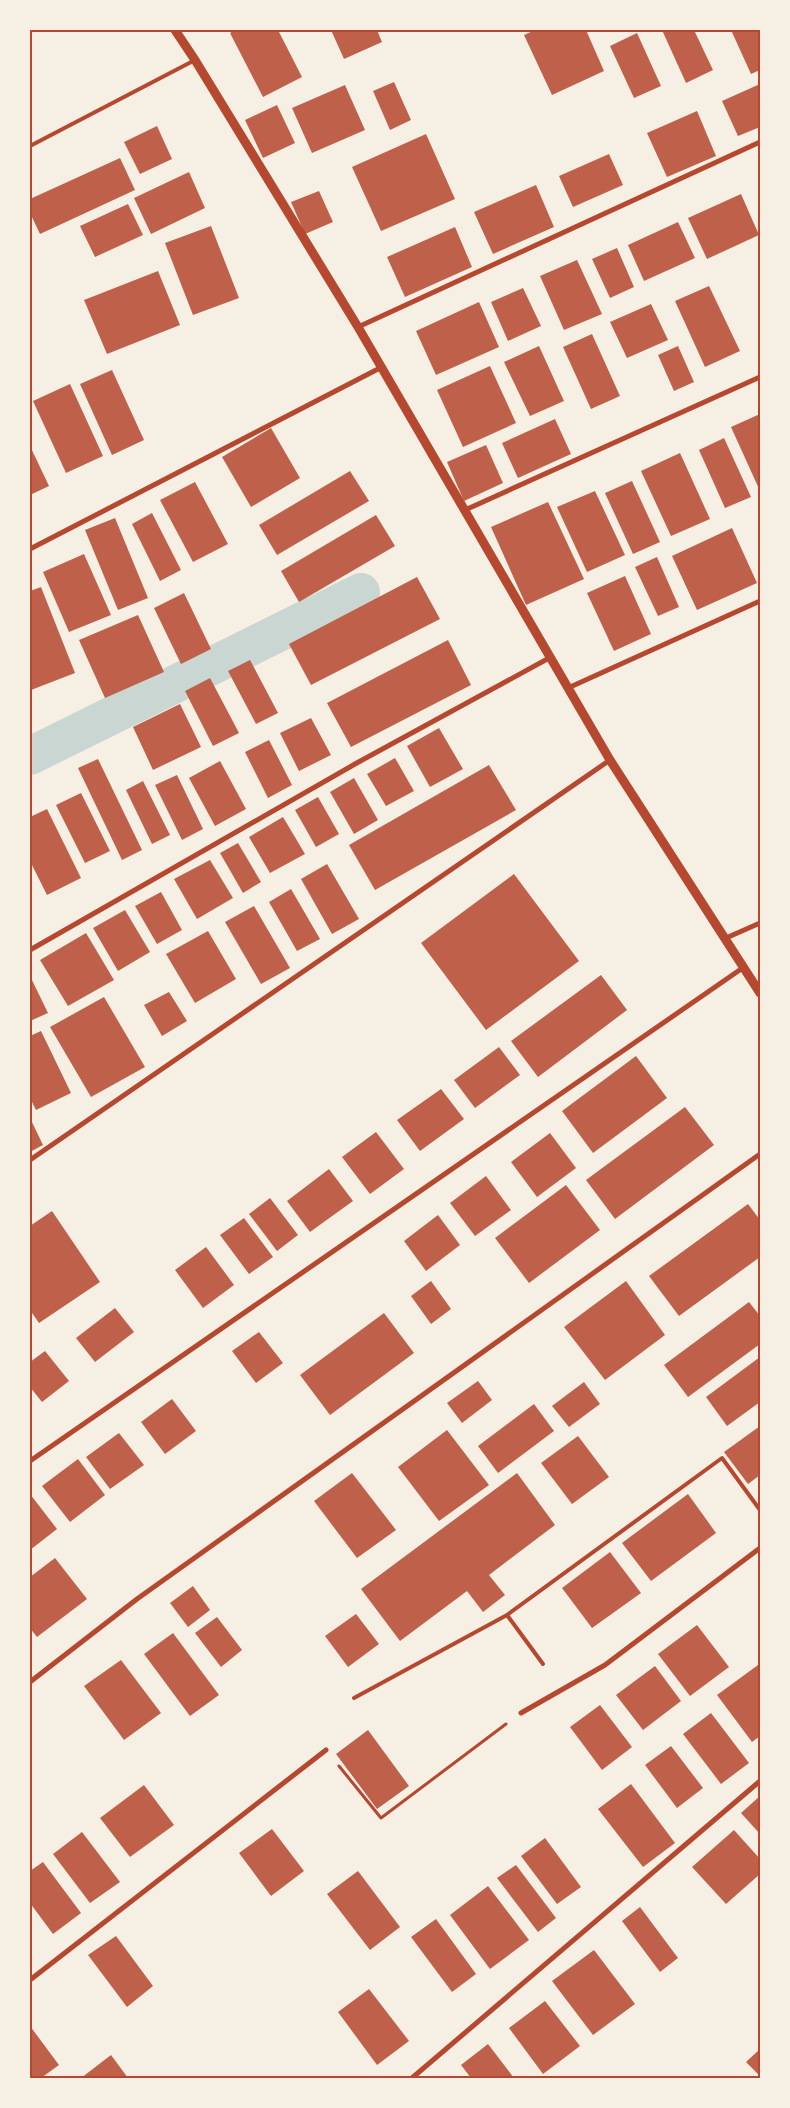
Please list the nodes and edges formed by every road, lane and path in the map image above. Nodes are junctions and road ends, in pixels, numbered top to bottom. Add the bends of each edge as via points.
1 (174, 30) edge
2 (195, 60) junction
3 (760, 142) edge
4 (30, 146) edge
5 (358, 327) junction
6 (380, 368) junction
7 (760, 377) edge
8 (465, 510) junction
9 (30, 549) edge
10 (760, 601) edge
11 (551, 657) junction
12 (568, 688) junction
13 (610, 760) junction
14 (760, 922) edge
15 (726, 938) junction
16 (30, 950) edge
17 (745, 967) junction
18 (760, 993) edge
19 (760, 1154) edge
20 (30, 1160) edge
21 (30, 1461) edge
22 (760, 1510) edge
23 (760, 1548) edge
24 (507, 1615) junction
25 (542, 1664) dead end
26 (30, 1682) edge
27 (354, 1698) dead end
28 (521, 1713) joint
29 (326, 1750) joint
30 (760, 1780) edge
31 (30, 1980) edge
32 (412, 2078) edge

1 - 2 street
2 - 4 lane
2 - 5 street
3 - 5 street
5 - 6 street
6 - 8 street
6 - 9 street
7 - 8 street
8 - 11 street
10 - 12 street
11 - 12 street
11 - 16 street via 355,764
12 - 13 street
13 - 15 street
13 - 20 street
14 - 15 street
15 - 17 street
17 - 18 street
17 - 21 street
19 - 26 street via 137,1599
22 - 24 lane via 722,1458
23 - 28 street via 605,1665
24 - 25 lane
24 - 27 lane
28 - 29 path via 381,1818
29 - 31 street
30 - 32 street

